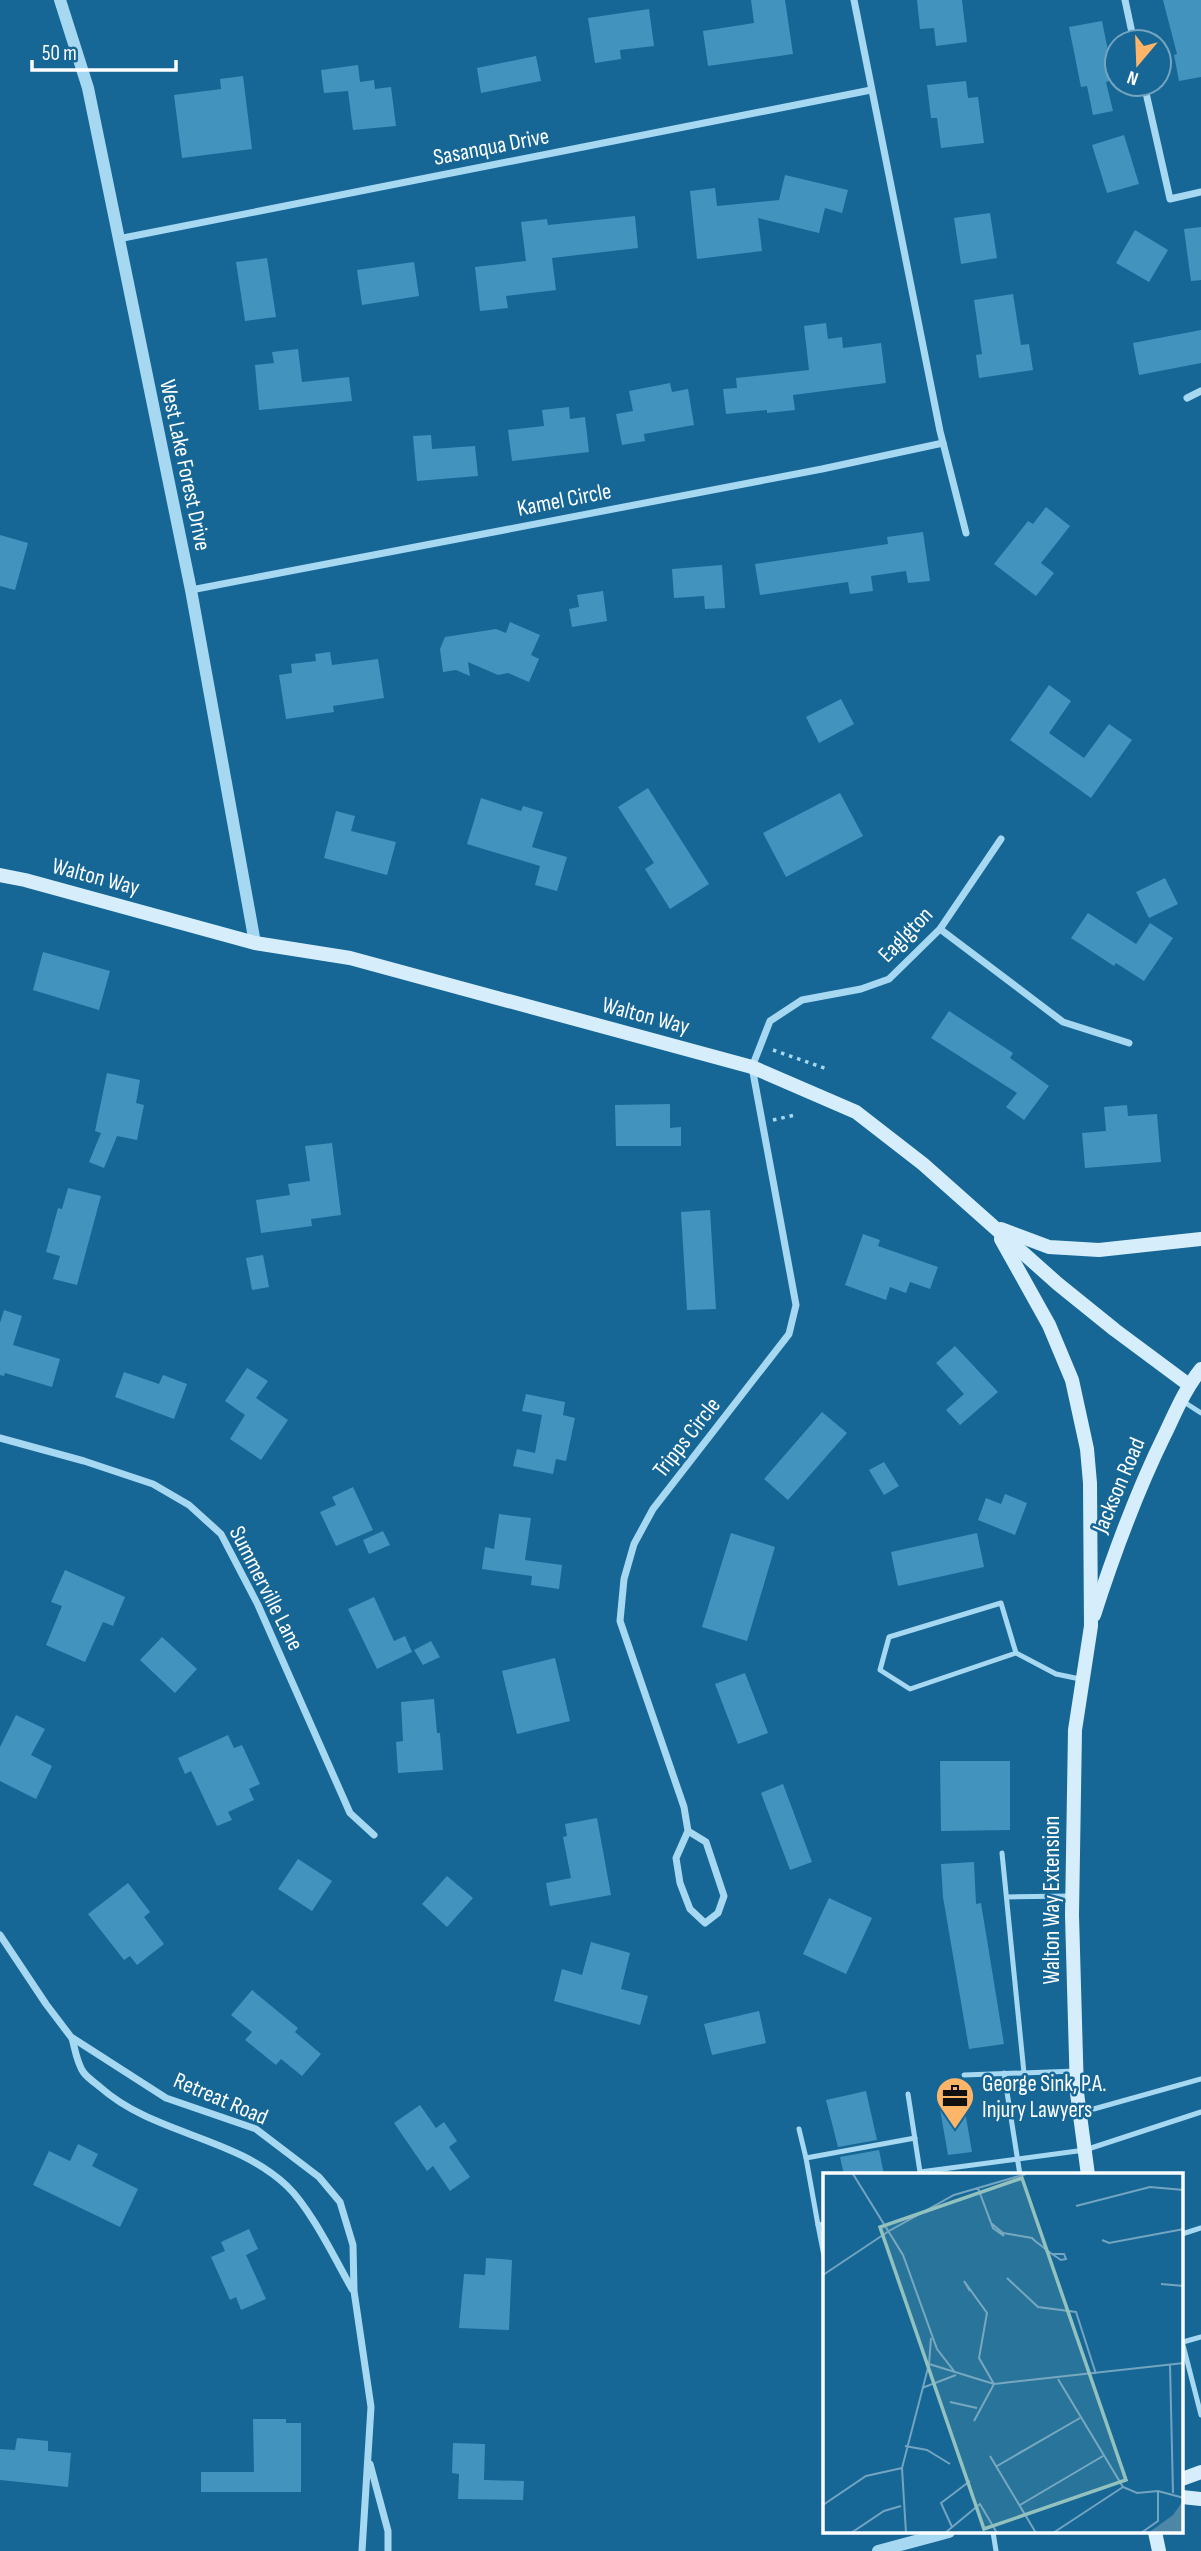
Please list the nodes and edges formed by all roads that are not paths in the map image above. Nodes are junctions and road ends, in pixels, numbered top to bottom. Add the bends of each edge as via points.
1 (60, 0) edge
2 (854, 0) edge
3 (1125, 0) edge
4 (1131, 28) edge
5 (871, 90) junction
6 (1147, 98) edge
7 (1201, 192) edge
8 (118, 239) junction
9 (1201, 391) edge
10 (1187, 398) dead end
11 (943, 443) junction
12 (966, 533) dead end
13 (191, 590) junction
14 (1000, 839) dead end
15 (0, 876) edge
16 (940, 929) junction
17 (256, 943) junction
18 (1129, 1043) dead end
19 (752, 1067) junction
20 (993, 1226) junction
21 (1201, 1238) edge
22 (1200, 1370) edge
23 (1189, 1385) junction
24 (1181, 1400) junction
25 (1201, 1413) edge
26 (0, 1438) edge
27 (1091, 1626) junction
28 (1016, 1653) junction
29 (1083, 1680) junction
30 (688, 1831) junction
31 (374, 1835) dead end
32 (1002, 1853) dead end
33 (1073, 1896) junction
34 (1007, 1897) junction
35 (0, 1935) edge
36 (71, 2037) junction
37 (1076, 2071) junction
38 (1004, 2073) junction
39 (1024, 2073) junction
40 (964, 2075) dead end
41 (1201, 2079) edge
42 (908, 2094) dead end
43 (1201, 2112) edge
44 (1079, 2113) junction
45 (799, 2129) dead end
46 (915, 2138) junction
47 (1085, 2150) junction
48 (806, 2158) junction
49 (1018, 2159) junction
50 (921, 2173) edge
51 (1020, 2173) edge
52 (1088, 2173) edge
53 (822, 2225) edge
54 (1201, 2228) edge
55 (1184, 2233) edge
56 (354, 2291) junction
57 (1201, 2337) edge
58 (1184, 2341) edge
59 (1184, 2350) edge
60 (1201, 2414) edge
61 (369, 2457) junction
62 (1201, 2472) edge
63 (1184, 2478) edge
64 (942, 2534) edge
65 (362, 2551) edge
66 (388, 2551) edge
67 (878, 2551) edge

1 - 8 street, West Lake Forest Drive via 88,88
2 - 5 street
3 - 4 street
5 - 8 street, Sasanqua Drive
5 - 11 street
6 - 7 street via 1170,199
8 - 13 street, West Lake Forest Drive
9 - 10 street
11 - 12 street
11 - 13 street, Kamel Circle
13 - 17 street, West Lake Forest Drive
14 - 16 street, Eaglgton
15 - 17 main road, Walton Way
16 - 18 street via 1063,1023
16 - 19 street, Eaglgton via 889,979 802,1000 770,1021
17 - 19 main road, Walton Way via 350,958
19 - 20 main road, Walton Way via 856,1112
19 - 30 street, Tripps Circle via 796,1305 789,1334 653,1509 634,1544 624,1579 620,1621 684,1807
20 - 21 main road via 1049,1247 1099,1250
20 - 23 main road, Walton Way via 1068,1292
20 - 27 main road via 1049,1325 1072,1380 1090,1483
22 - 23 main road, Jackson Road
23 - 24 main road, Jackson Road
24 - 25 lane
24 - 27 main road, Jackson Road via 1120,1535
26 - 31 street, Summerville Lane via 153,1484 189,1505 221,1534 258,1605 350,1813
27 - 29 main road, Walton Way Extension
28 - 28 lane via 910,1689 880,1670 889,1637 1001,1603
28 - 29 lane via 1056,1674
29 - 33 main road, Walton Way Extension via 1075,1730
30 - 30 street via 706,1842 724,1896 718,1913 705,1923 690,1909 680,1883 676,1858
32 - 34 lane
33 - 34 lane
33 - 37 main road, Walton Way Extension
34 - 39 lane
35 - 36 street, Retreat Road
36 - 56 street, Retreat Road via 83,2073 108,2094 143,2117 247,2158 287,2186
36 - 56 street, Retreat Road via 166,2098 256,2129 319,2177 340,2202 353,2245
37 - 39 lane
37 - 44 main road, Walton Way Extension
38 - 39 lane
38 - 40 lane
38 - 49 lane
41 - 44 lane
42 - 46 lane
43 - 47 lane
44 - 47 main road, Walton Way Extension
45 - 48 lane
46 - 48 lane
46 - 50 lane
47 - 49 lane
47 - 52 main road, Walton Way Extension
48 - 53 lane
49 - 50 lane
49 - 51 lane
54 - 55 lane
56 - 61 street, Retreat Road via 370,2407
57 - 58 lane
59 - 60 lane
61 - 65 street, Retreat Road
61 - 66 street, Retreat Road via 388,2531
62 - 63 main road
64 - 67 street

